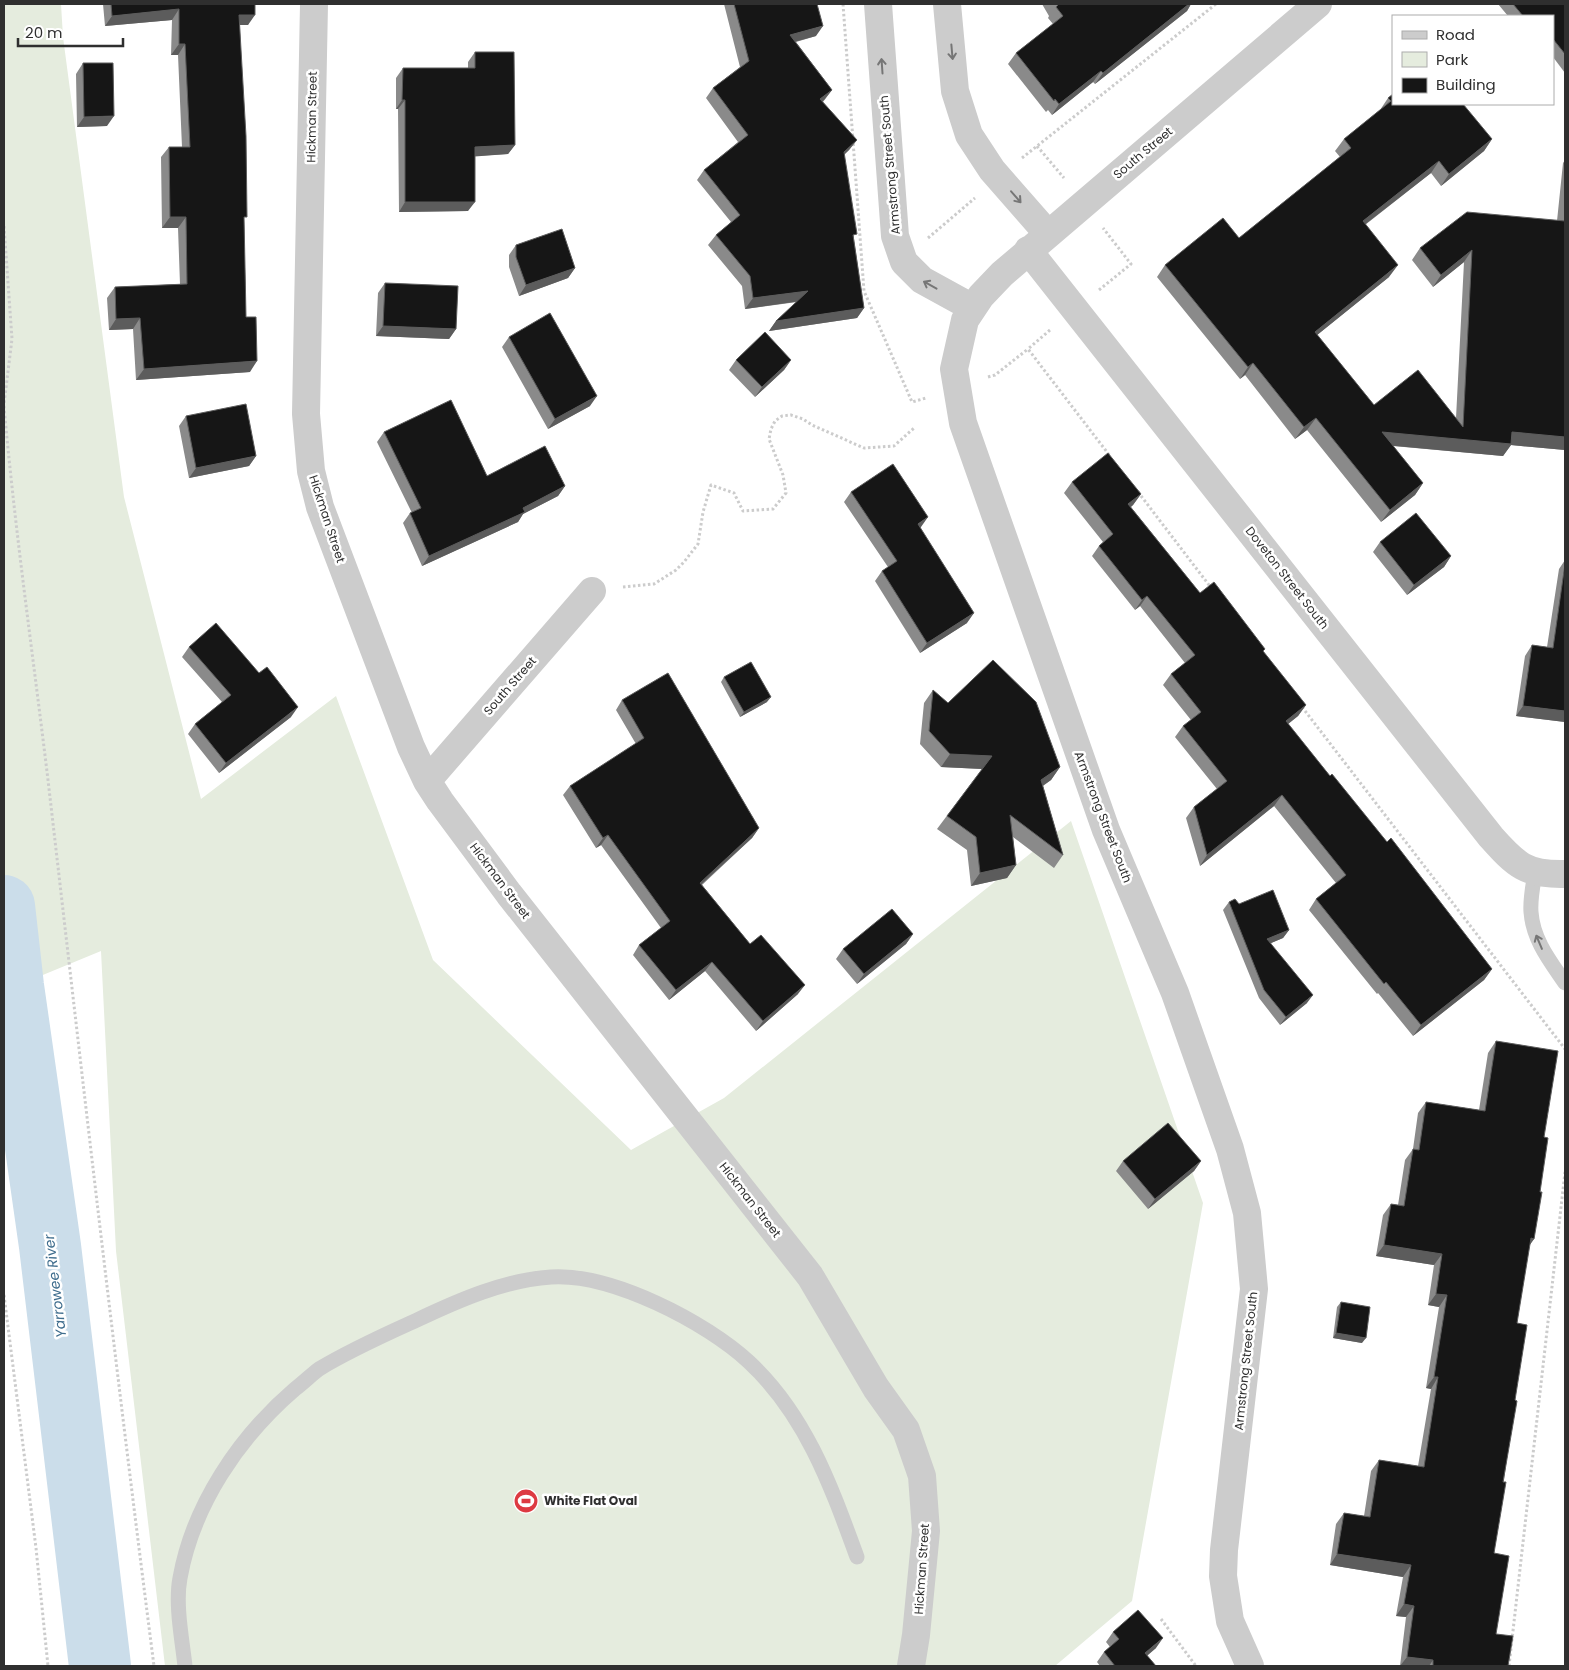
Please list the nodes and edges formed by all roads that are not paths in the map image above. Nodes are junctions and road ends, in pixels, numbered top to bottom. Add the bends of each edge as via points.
1 (314, 4) edge
2 (878, 4) edge
3 (947, 4) edge
4 (1318, 4) edge
5 (1038, 242) junction
6 (973, 308) junction
7 (592, 591) road end
8 (427, 781) junction
9 (1535, 873) junction
10 (1565, 874) edge
11 (1565, 983) edge
12 (857, 1557) dead end
13 (185, 1666) edge
14 (911, 1666) edge
15 (1250, 1666) edge

1 - 8 street, Hickman Street via 306,414 310,462 320,507 411,747
6 -> 2 street, Armstrong Street South via 922,280 904,262 895,236
3 -> 5 street via 955,91 969,135
4 - 5 street, South Street
5 - 6 street, South Street via 990,286
5 - 9 street, Doveton Street South via 1491,837 1517,863
6 - 15 street, Armstrong Street South via 965,320 954,369 963,423 1106,830 1175,992 1230,1149 1247,1213 1254,1289 1223,1576 1230,1621
7 - 8 street, South Street
8 - 14 street, Hickman Street via 509,894 810,1276 876,1388 906,1430 922,1476 926,1531
9 - 10 street, Doveton Street South
11 -> 9 lane via 1542,950 1534,929 1531,911
12 - 13 lane via 828,1479 803,1430 776,1391 748,1361 710,1332 627,1291 581,1278 552,1277 519,1282 465,1299 318,1370 258,1426 215,1484 188,1546 179,1580

